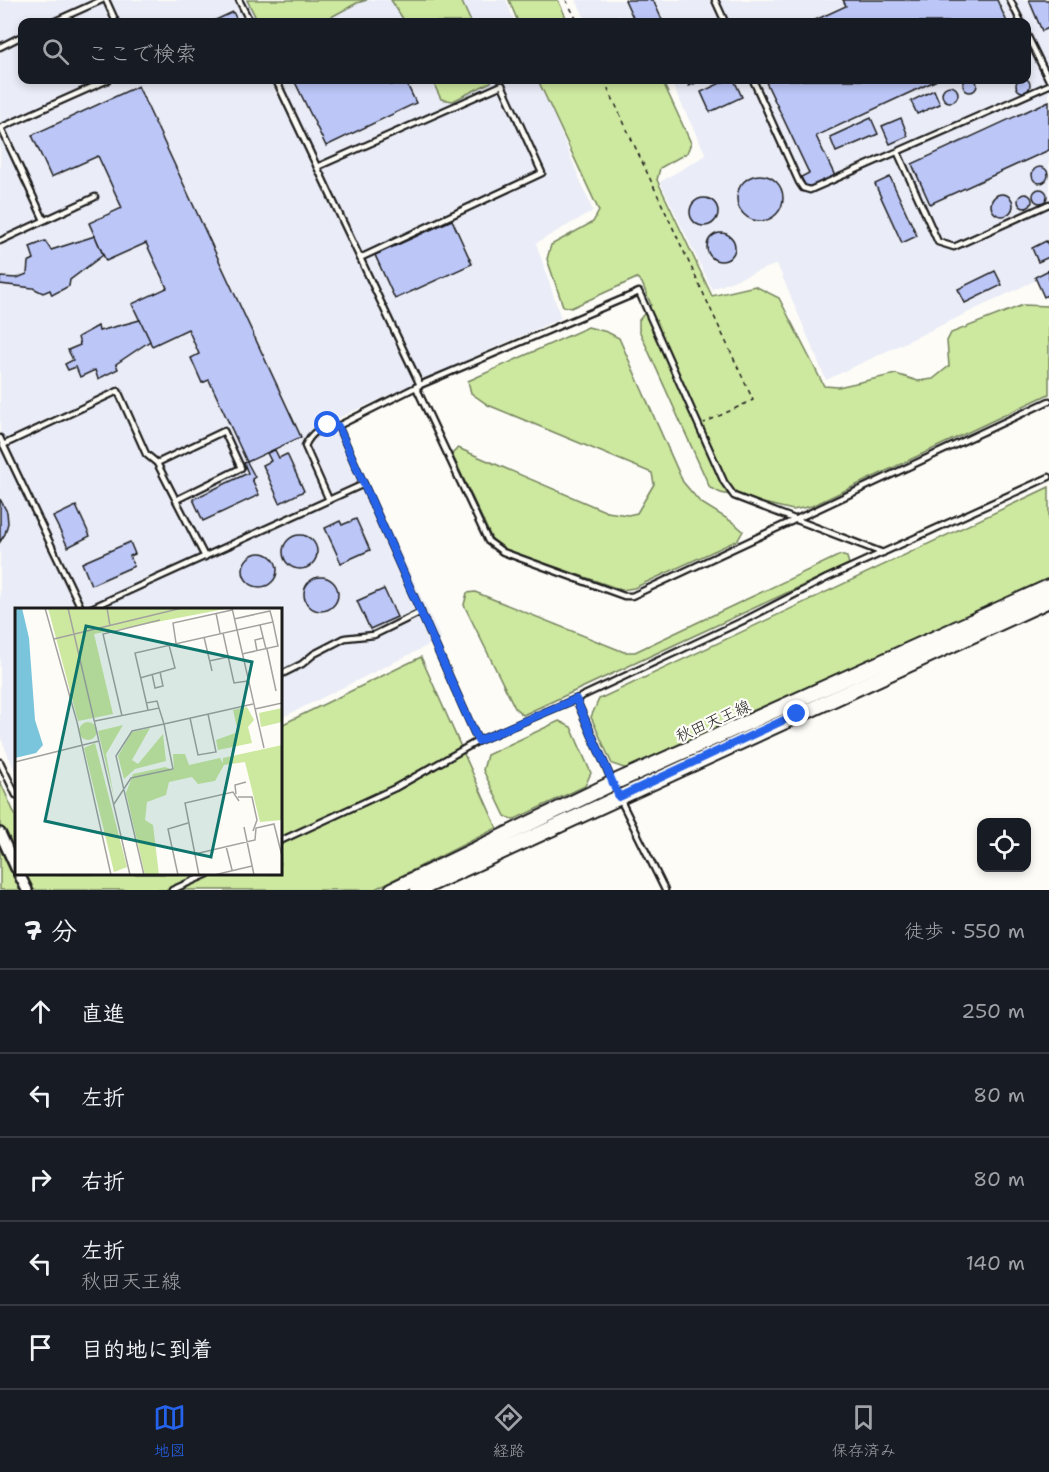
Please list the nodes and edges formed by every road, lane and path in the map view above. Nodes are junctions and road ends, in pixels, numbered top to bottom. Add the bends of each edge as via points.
1 (104, 0) edge
2 (239, 0) edge
3 (566, 0) edge
4 (715, 0) edge
5 (1010, 0) edge
6 (62, 18) edge
7 (114, 18) edge
8 (248, 18) edge
9 (576, 18) edge
10 (723, 18) edge
11 (1019, 18) edge
12 (18, 38) edge
13 (1031, 43) edge
14 (0, 47) edge
15 (1049, 80) edge
16 (99, 84) edge
17 (278, 84) edge
18 (606, 84) edge
19 (755, 84) edge
20 (1049, 86) edge
21 (1, 128) edge
22 (898, 153) junction
23 (318, 167) junction
24 (95, 196) dead end
25 (1049, 204) edge
26 (44, 220) junction
27 (0, 241) edge
28 (360, 258) junction
29 (418, 386) junction
30 (1049, 401) edge
31 (699, 425) junction
32 (338, 426) junction
33 (0, 438) edge
34 (3, 445) junction
35 (157, 463) junction
36 (1049, 477) edge
37 (364, 484) junction
38 (176, 500) junction
39 (329, 500) junction
40 (795, 520) junction
41 (884, 553) junction
42 (205, 557) junction
43 (1049, 587) edge
44 (1049, 600) edge
45 (84, 608) edge
46 (86, 608) edge
47 (421, 612) junction
48 (282, 674) edge
49 (576, 699) junction
50 (478, 741) junction
51 (0, 762) edge
52 (613, 783) junction
53 (15, 793) edge
54 (619, 797) junction
55 (0, 833) edge
56 (282, 840) edge
57 (15, 866) edge
58 (20, 875) edge
59 (204, 875) edge
60 (27, 890) edge
61 (172, 890) edge
62 (392, 890) edge
63 (418, 890) edge
64 (665, 890) edge

1 - 6 lane
1 - 7 lane
2 - 8 lane
3 - 9 path
4 - 10 lane
5 - 11 lane
12 - 14 lane
13 - 15 lane
16 - 21 lane
17 - 23 lane
18 - 31 path via 753,400
19 - 22 lane via 803,188 818,188
20 - 22 lane
21 - 26 lane
22 - 25 lane via 938,242 954,247
23 - 28 lane
23 - 28 lane via 502,85 542,173
24 - 26 lane
26 - 27 lane
28 - 29 lane
29 - 31 lane via 639,292
29 - 32 lane
29 - 40 lane via 488,541 503,552 624,596 632,596
30 - 40 lane
31 - 40 lane via 734,496
32 - 37 lane
32 - 39 lane via 328,425 310,435 305,446
33 - 34 lane
34 - 35 lane via 118,391 146,454
34 - 45 lane
35 - 38 lane
35 - 38 lane via 224,431 241,468
36 - 41 lane
37 - 39 lane
37 - 47 lane
38 - 42 lane
39 - 42 lane
40 - 41 lane
41 - 49 lane
42 - 46 lane
43 - 52 main road, 秋田天王線
44 - 54 main road, 秋田天王線
47 - 48 lane via 374,635 345,638
47 - 50 lane
49 - 50 lane
49 - 52 lane
50 - 56 lane via 395,788
51 - 53 lane
52 - 54 lane
52 - 62 main road, 秋田天王線
54 - 63 main road, 秋田天王線
54 - 64 lane
55 - 57 street
58 - 60 street
59 - 61 lane

